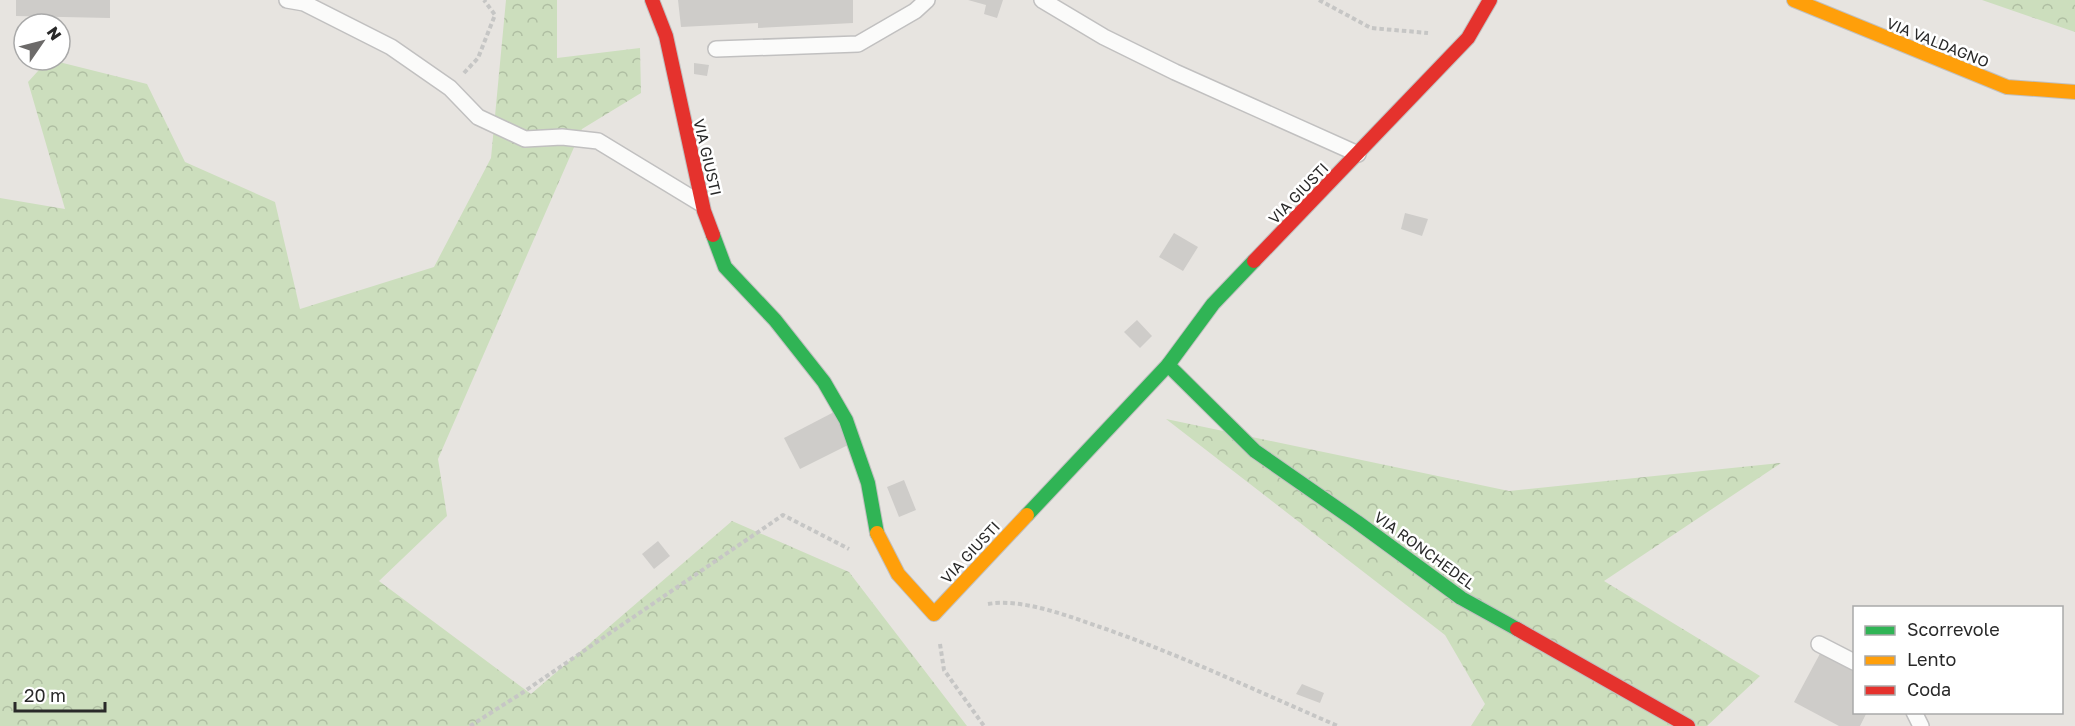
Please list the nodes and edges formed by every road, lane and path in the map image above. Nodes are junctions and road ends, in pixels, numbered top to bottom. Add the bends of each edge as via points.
1 (287, 0) edge
2 (484, 0) edge
3 (652, 0) edge
4 (927, 0) edge
5 (1042, 0) edge
6 (1318, 0) edge
7 (1490, 0) edge
8 (1794, 0) edge
9 (1468, 38) junction
10 (716, 49) dead end
11 (450, 88) junction
12 (2075, 92) edge
13 (1358, 154) junction
14 (702, 205) junction
15 (1168, 365) junction
16 (856, 553) dead end
17 (978, 606) dead end
18 (934, 614) junction
19 (1819, 644) dead end
20 (1853, 661) edge
21 (470, 726) edge
22 (984, 726) edge
23 (1338, 726) edge
24 (1688, 726) edge

1 - 11 lane via 304,3 391,47
2 - 11 path via 495,15 478,58
3 - 14 street, VIA GIUSTI via 666,36
4 - 10 lane via 858,44
5 - 13 lane via 1175,72
6 - 9 path via 1371,28
7 - 9 street, VIA GIUSTI
8 - 12 street, VIA VALDAGNO via 2007,87
9 - 13 street, VIA GIUSTI
11 - 14 lane via 478,117 525,139 598,141
13 - 15 street, VIA GIUSTI via 1213,304
14 - 18 street, VIA GIUSTI via 725,267 775,320 824,382 846,420 868,483 878,532 898,574
15 - 18 street, VIA GIUSTI
15 - 24 street, VIA RONCHEDEL via 1255,451 1461,598
16 - 21 path via 783,515
17 - 23 path via 1000,602 1056,612 1149,644
18 - 22 path via 944,670
19 - 20 lane

